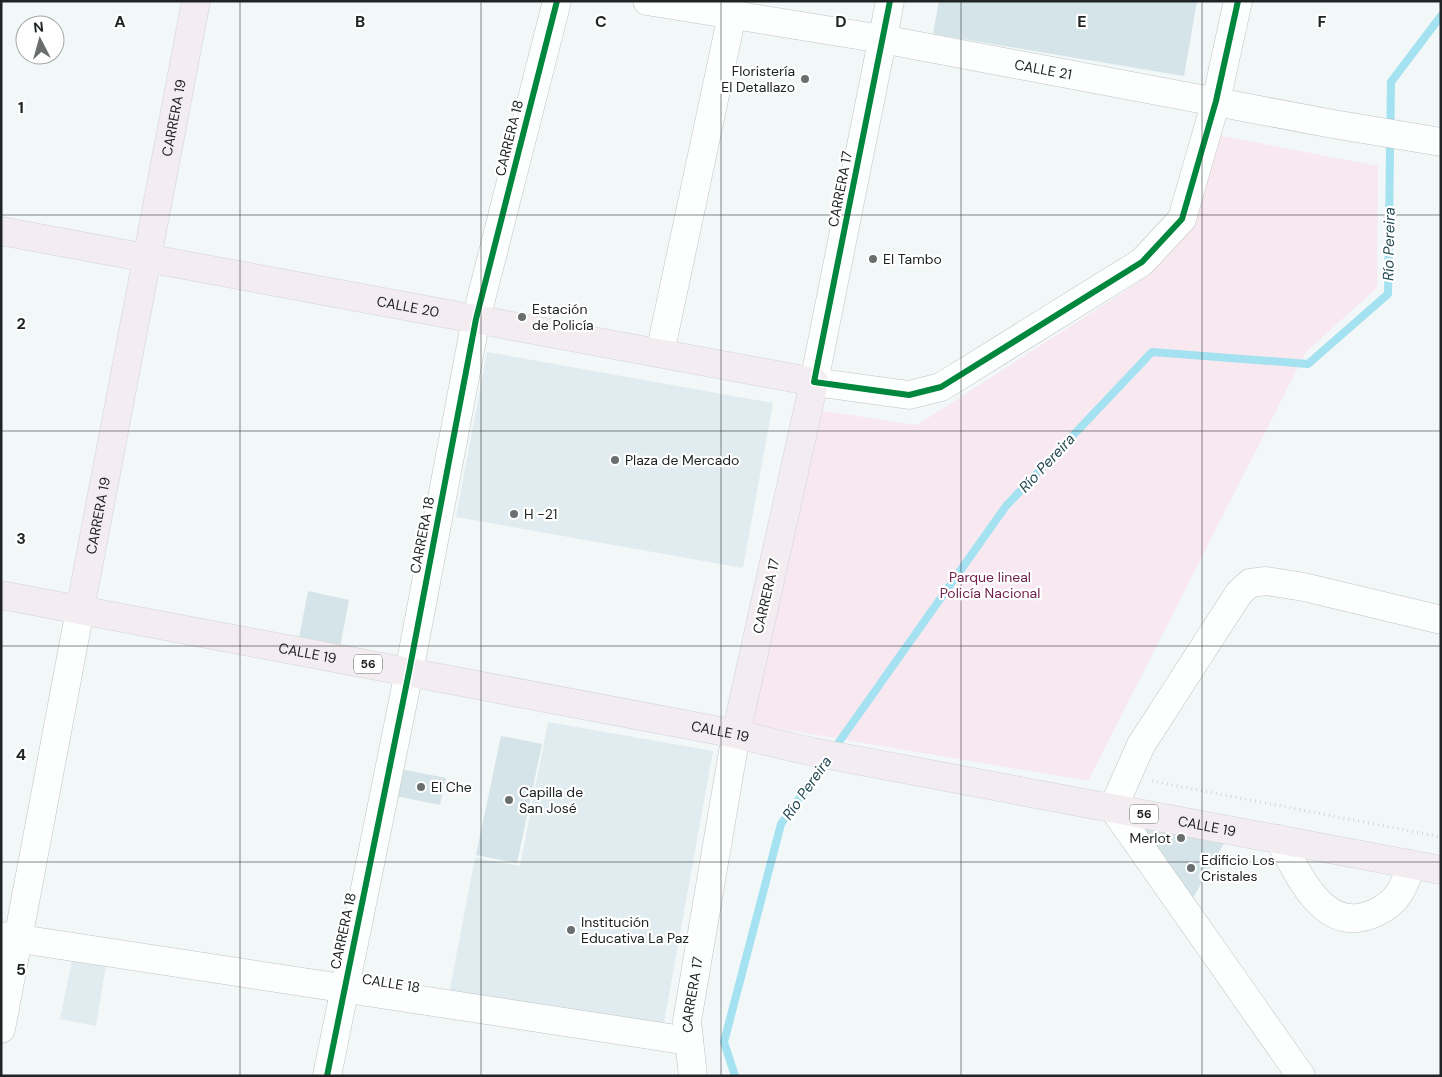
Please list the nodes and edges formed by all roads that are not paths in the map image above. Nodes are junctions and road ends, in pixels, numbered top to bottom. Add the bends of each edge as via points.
1 (196, 1) edge
2 (557, 1) edge
3 (647, 1) edge
4 (890, 1) edge
5 (1238, 1) edge
6 (732, 15) junction
7 (882, 39) junction
8 (1216, 101) junction
9 (1441, 142) edge
10 (1, 230) edge
11 (148, 258) junction
12 (476, 319) junction
13 (660, 353) junction
14 (814, 382) junction
15 (1, 595) edge
16 (80, 610) junction
17 (1441, 620) edge
18 (409, 672) junction
19 (736, 734) junction
20 (1112, 808) junction
21 (1279, 839) junction
22 (1411, 864) junction
23 (1441, 870) edge
24 (10, 937) edge
25 (344, 988) junction
26 (1, 1029) edge
27 (689, 1041) junction
28 (327, 1076) edge
29 (693, 1076) edge
30 (1301, 1076) edge

1 - 11 main road, CARRERA 19
2 - 12 street, CARRERA 18
3 - 6 street, CALLE 21
4 - 7 street, CARRERA 17
5 - 8 street
6 - 7 street, CALLE 21
6 - 13 street
7 - 8 street, CALLE 21
7 - 14 street, CARRERA 17
8 - 9 street, CALLE 21
8 - 14 street via 1182,219 1142,262 941,387 909,395
10 - 11 main road, CALLE 20
11 - 12 main road, CALLE 20
11 - 16 main road, CARRERA 19
12 - 13 main road, CALLE 20
12 - 18 street, CARRERA 18
13 - 14 main road, CALLE 20
14 - 19 main road, CARRERA 17
15 - 16 main road, CALLE 19 / 56
16 - 18 main road, CALLE 19 / 56
16 - 24 street, CARRERA 19
17 - 20 street via 1304,587 1250,582 1239,593 1141,745
18 - 19 main road, CALLE 19 / 56
18 - 25 street, CARRERA 18
19 - 20 main road, CALLE 19 / 56 via 813,752
19 - 27 street, CARRERA 17 via 687,1022
20 - 21 main road, CALLE 19 / 56
20 - 30 street
21 - 22 main road, CALLE 19 / 56
21 - 22 street via 1308,890 1341,919 1365,918 1390,906 1405,887
22 - 23 main road, CALLE 19 / 56
24 - 25 street, CALLE 18
24 - 26 street, CARRERA 19
25 - 27 street, CALLE 18
25 - 28 street, CARRERA 18
27 - 29 street, CARRERA 17

